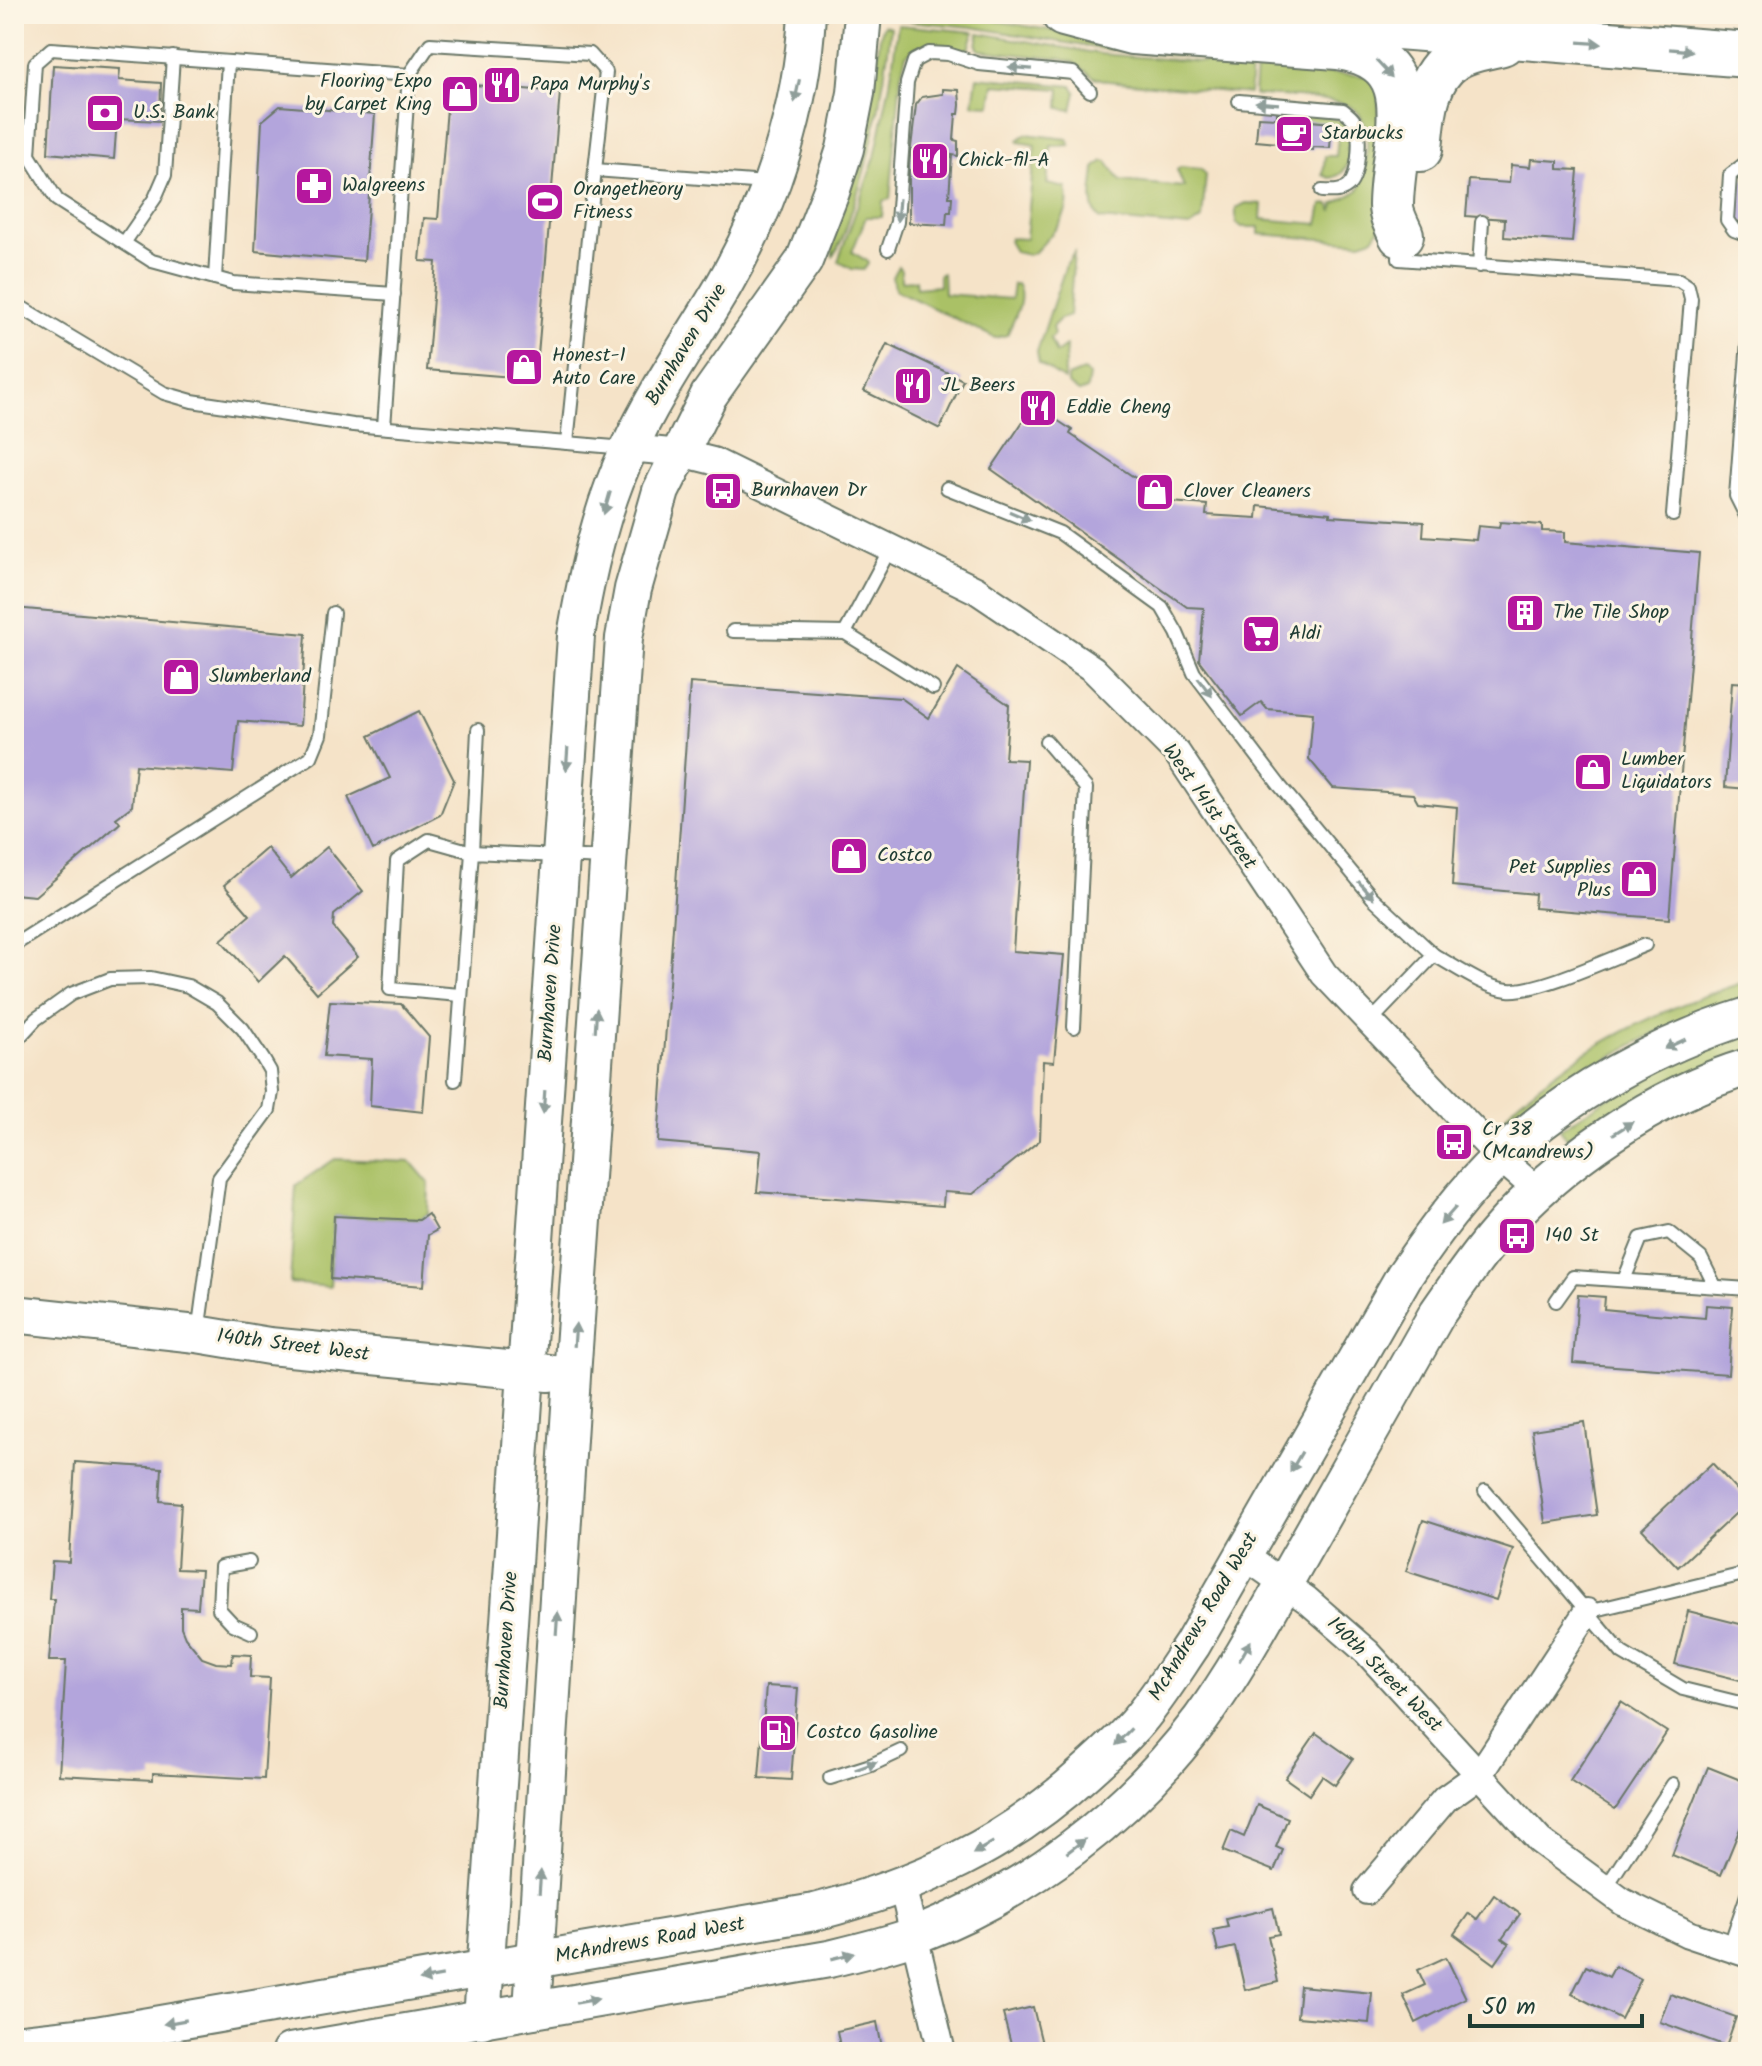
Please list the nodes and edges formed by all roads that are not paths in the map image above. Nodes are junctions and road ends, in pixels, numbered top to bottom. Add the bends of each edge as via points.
1 (807, 14) edge
2 (863, 14) edge
3 (1064, 14) edge
4 (1233, 14) edge
5 (1526, 38) junction
6 (1748, 55) edge
7 (173, 57) junction
8 (228, 62) junction
9 (409, 75) junction
10 (1090, 91) dead end
11 (1239, 101) dead end
12 (14, 142) edge
13 (30, 143) junction
14 (1748, 161) edge
15 (595, 170) junction
16 (773, 183) junction
17 (1322, 191) dead end
18 (1482, 222) dead end
19 (1401, 235) junction
20 (1748, 235) edge
21 (124, 243) junction
22 (888, 249) dead end
23 (1479, 266) junction
24 (215, 278) junction
25 (394, 294) junction
26 (14, 303) edge
27 (1748, 341) edge
28 (384, 427) junction
29 (567, 443) junction
30 (629, 448) junction
31 (681, 453) junction
32 (947, 488) dead end
33 (1673, 515) dead end
34 (1747, 518) edge
35 (891, 547) junction
36 (333, 613) dead end
37 (733, 631) dead end
38 (845, 633) junction
39 (933, 688) dead end
40 (478, 730) dead end
41 (1046, 741) dead end
42 (472, 852) junction
43 (560, 855) junction
44 (608, 858) junction
45 (14, 945) edge
46 (1645, 945) dead end
47 (1434, 955) junction
48 (460, 995) junction
49 (1748, 1016) edge
50 (1370, 1022) junction
51 (1074, 1027) dead end
52 (14, 1043) edge
53 (1748, 1067) edge
54 (455, 1080) dead end
55 (1500, 1158) junction
56 (1538, 1191) junction
57 (1624, 1280) junction
58 (1715, 1286) junction
59 (1748, 1289) edge
60 (1556, 1301) dead end
61 (14, 1314) edge
62 (197, 1334) junction
63 (525, 1370) junction
64 (572, 1376) junction
65 (1485, 1491) dead end
66 (1243, 1555) junction
67 (249, 1562) dead end
68 (1748, 1573) edge
69 (1284, 1583) junction
70 (1587, 1612) junction
71 (251, 1632) dead end
72 (1748, 1705) edge
73 (901, 1751) dead end
74 (1480, 1774) junction
75 (830, 1778) dead end
76 (1673, 1784) dead end
77 (902, 1885) junction
78 (1604, 1890) junction
79 (1367, 1891) dead end
80 (1748, 1892) edge
81 (914, 1935) junction
82 (1739, 1951) edge
83 (535, 1960) junction
84 (484, 1969) junction
85 (532, 2010) junction
86 (482, 2020) junction
87 (14, 2044) edge
88 (290, 2052) edge
89 (942, 2052) edge

1 -> 16 street, Burnhaven Drive via 798,89
2 - 31 street via 845,149 804,261 709,395
3 -> 19 highway via 1132,32 1338,47 1371,56 1392,76 1399,95 1391,209
4 - 5 highway
5 -> 6 highway
5 - 19 highway via 1454,58 1435,79 1423,113 1415,211
7 - 8 lane
7 - 13 lane via 51,49 35,63
7 - 21 lane via 165,175
8 - 9 lane
8 - 24 lane
9 - 15 lane via 430,44 590,54 606,72
9 - 25 lane
10 -> 22 lane via 1073,73 979,64 948,54 929,53 914,61 907,83 897,222
17 -> 11 lane via 1339,192 1355,177 1355,120 1343,110
12 - 13 lane
13 - 21 lane via 29,155 57,200
14 - 20 lane via 1730,175 1727,220 1734,230
15 - 16 lane
15 - 29 lane
16 - 30 street, Burnhaven Drive via 723,287 665,378
18 - 23 lane
19 - 23 lane via 1399,259
21 - 24 lane via 152,261
23 - 33 lane via 1679,280 1688,286
24 - 25 lane
25 - 28 lane
26 - 28 lane via 164,393
27 - 34 lane via 1736,496
28 - 29 lane
29 - 30 lane
30 - 31 street, West 141st Street
30 -> 43 street, Burnhaven Drive via 584,585
31 - 35 street, West 141st Street via 713,461
31 - 44 street via 661,491 626,625
32 -> 47 lane via 1060,533 1162,607 1194,673 1280,786 1372,897
35 - 38 lane
35 - 50 street, West 141st Street via 976,590 1093,669 1177,753 1324,974
36 - 45 lane via 320,735 311,757
37 - 38 lane
38 - 39 lane
40 - 42 lane
41 - 51 lane via 1086,788
42 - 43 lane
42 - 48 lane
42 - 48 lane via 429,840 397,861 390,989
43 - 44 lane
43 -> 63 street, Burnhaven Drive
64 -> 44 street
46 - 47 lane via 1530,989 1507,990
47 - 50 lane
48 - 54 lane
49 -> 55 street, McAndrews Road West via 1706,1029 1627,1067 1566,1105
50 - 55 street, West 141st Street
52 - 62 lane via 71,994 110,979 151,978 188,986 217,1003 263,1059 270,1071 269,1110 219,1178
56 -> 53 street via 1649,1111
55 - 56 street, West 141st Street
55 -> 66 street, McAndrews Road West via 1432,1235 1404,1276
56 - 69 street via 1498,1231 1438,1312
57 - 58 lane
57 - 58 lane via 1641,1238 1669,1232 1701,1258
57 - 60 lane via 1573,1277
58 - 59 lane
61 - 62 street, 140th Street West
62 - 63 street, 140th Street West via 269,1346
63 - 64 street, 140th Street West
63 - 84 street, Burnhaven Drive
83 -> 64 street
65 - 70 lane
66 - 69 street, 140th Street West
66 -> 77 street, McAndrews Road West via 1166,1684 1102,1758 1025,1823 946,1868
67 - 71 lane via 221,1567 219,1609 233,1624
68 - 70 lane
69 - 74 street, 140th Street West via 1367,1652
81 -> 69 street via 1049,1866 1135,1794 1201,1719
70 - 72 lane via 1622,1653 1683,1689
70 - 74 street
75 -> 73 lane
74 - 78 street, 140th Street West via 1540,1841
74 - 79 street via 1445,1799
76 - 78 lane
77 - 81 street
77 - 83 street, McAndrews Road West via 815,1912
78 - 82 street, 140th Street West via 1688,1934
80 - 82 lane
85 -> 81 street via 829,1959
81 - 89 street
83 - 84 street, McAndrews Road West
83 - 85 street
84 - 86 street, Burnhaven Drive
84 -> 87 street, McAndrews Road West via 96,2035
85 - 86 street
86 - 88 street

